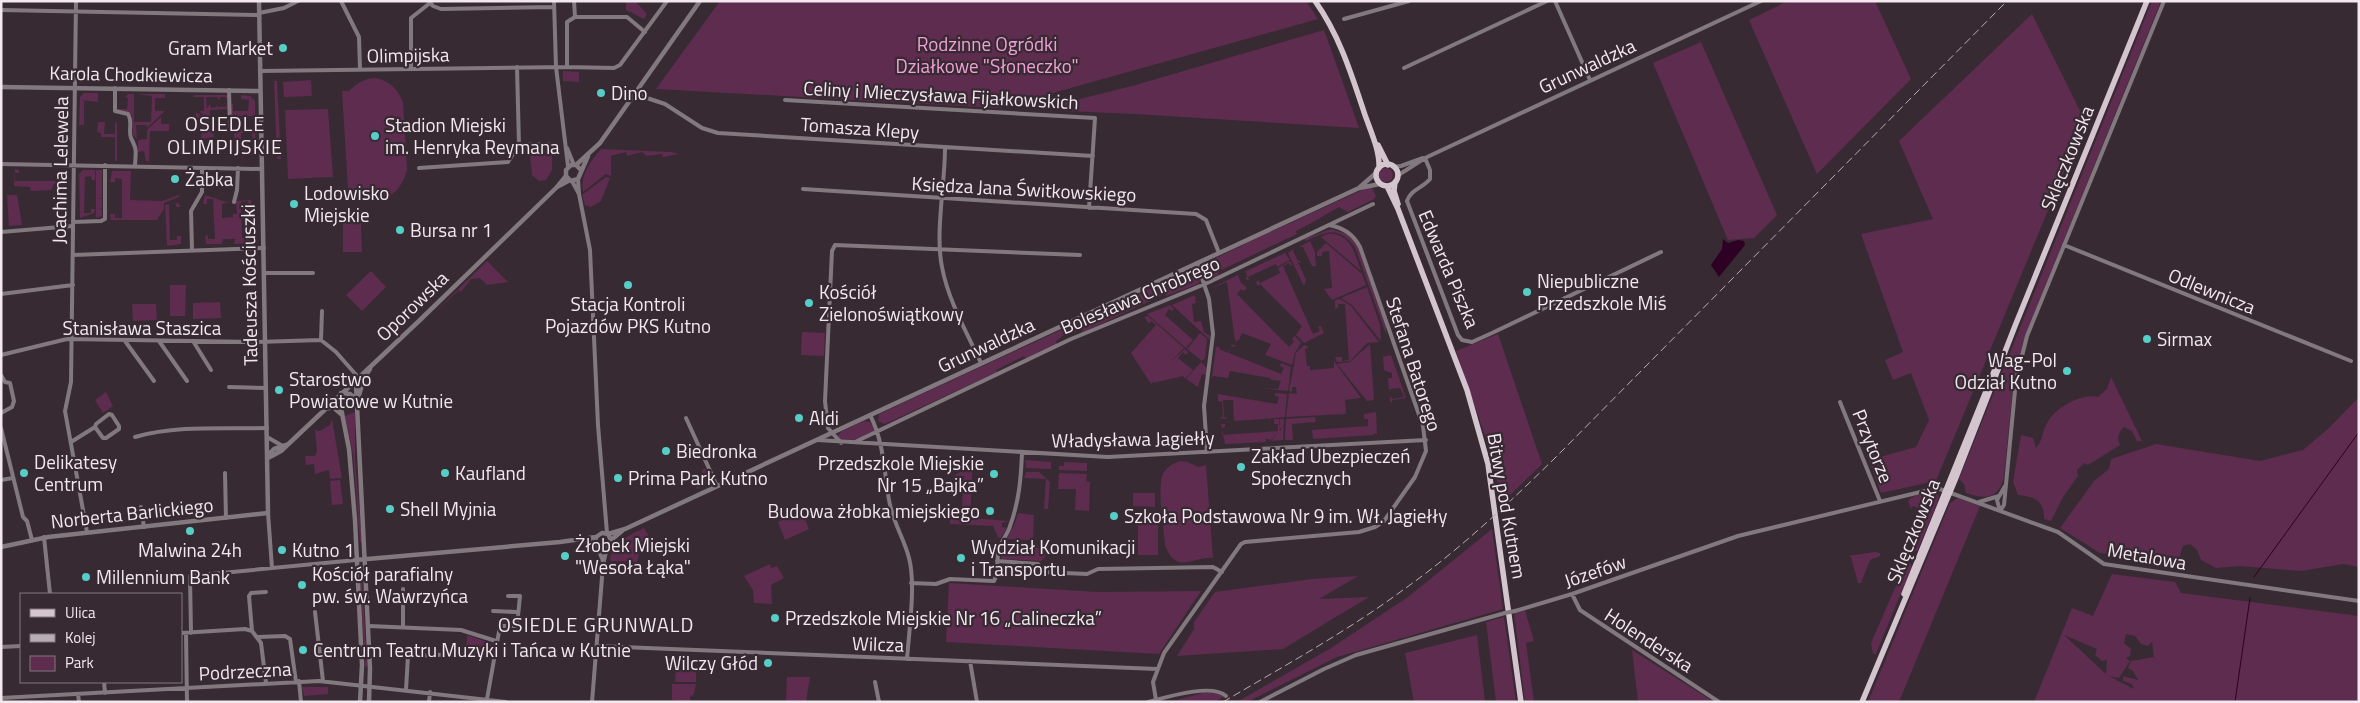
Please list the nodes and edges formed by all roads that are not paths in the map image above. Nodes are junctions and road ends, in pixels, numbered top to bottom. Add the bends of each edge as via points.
1 (76, 1) edge
2 (259, 1) edge
3 (298, 1) edge
4 (341, 1) edge
5 (461, 1) edge
6 (510, 1) edge
7 (554, 1) edge
8 (574, 1) edge
9 (667, 1) edge
10 (700, 1) edge
11 (1315, 1) edge
12 (1409, 1) edge
13 (1547, 1) edge
14 (1555, 1) edge
15 (1761, 1) edge
16 (2147, 1) edge
17 (2164, 1) edge
18 (430, 2) edge
19 (510, 7) junction
20 (554, 7) junction
21 (461, 8) junction
22 (1, 10) edge
23 (76, 12) junction
24 (259, 14) junction
25 (575, 17) junction
26 (1344, 19) dead end
27 (645, 32) junction
28 (556, 66) junction
29 (567, 66) junction
30 (517, 67) junction
31 (1404, 68) dead end
32 (360, 69) junction
33 (411, 69) junction
34 (260, 71) junction
35 (1590, 80) junction
36 (1, 86) edge
37 (75, 88) junction
38 (115, 88) junction
39 (229, 90) junction
40 (260, 90) junction
41 (635, 94) junction
42 (785, 100) dead end
43 (230, 129) dead end
44 (1374, 139) junction
45 (548, 144) dead end
46 (519, 145) junction
47 (567, 148) junction
48 (945, 148) junction
49 (588, 156) junction
50 (1093, 156) junction
51 (1425, 158) junction
52 (1, 164) edge
53 (73, 165) junction
54 (106, 165) junction
55 (135, 165) junction
56 (575, 165) junction
57 (568, 166) junction
58 (1390, 166) junction
59 (202, 168) junction
60 (238, 168) junction
61 (419, 168) dead end
62 (262, 169) junction
63 (581, 170) junction
64 (1377, 171) junction
65 (566, 176) junction
66 (578, 179) junction
67 (1396, 179) junction
68 (571, 181) junction
69 (1384, 185) junction
70 (557, 187) junction
71 (1359, 188) junction
72 (803, 189) dead end
73 (579, 194) junction
74 (943, 198) junction
75 (234, 202) dead end
76 (1373, 204) dead end
77 (1089, 208) junction
78 (1398, 209) junction
79 (73, 224) junction
80 (1330, 225) junction
81 (1, 232) edge
82 (2064, 245) junction
83 (264, 248) junction
84 (940, 248) junction
85 (192, 250) junction
86 (1661, 252) dead end
87 (1219, 253) junction
88 (73, 255) junction
89 (1080, 255) dead end
90 (1197, 263) junction
91 (313, 272) dead end
92 (264, 273) junction
93 (1205, 284) junction
94 (73, 285) junction
95 (1, 294) edge
96 (322, 311) dead end
97 (71, 339) junction
98 (321, 340) junction
99 (125, 341) junction
100 (160, 341) junction
101 (193, 341) junction
102 (265, 342) junction
103 (1, 356) edge
104 (2351, 361) dead end
105 (981, 363) junction
106 (374, 364) junction
107 (211, 370) dead end
108 (1, 376) edge
109 (358, 377) junction
110 (154, 381) dead end
111 (187, 381) dead end
112 (229, 387) dead end
113 (266, 388) junction
114 (341, 393) junction
115 (1840, 402) dead end
116 (358, 403) junction
117 (323, 410) junction
118 (1, 413) edge
119 (870, 415) junction
120 (342, 416) junction
121 (686, 418) dead end
122 (95, 427) junction
123 (267, 428) junction
124 (1, 429) edge
125 (879, 431) junction
126 (831, 433) junction
127 (135, 437) dead end
128 (267, 437) junction
129 (816, 440) junction
130 (1426, 440) junction
131 (71, 442) junction
132 (841, 443) junction
133 (853, 443) junction
134 (284, 445) junction
135 (882, 445) junction
136 (1207, 452) junction
137 (1022, 453) junction
138 (268, 456) junction
139 (224, 474) dead end
140 (13, 478) junction
141 (1, 480) edge
142 (2006, 485) junction
143 (717, 486) junction
144 (1948, 491) junction
145 (1999, 496) junction
146 (1880, 501) junction
147 (1977, 502) junction
148 (141, 507) dead end
149 (2000, 511) junction
150 (268, 513) junction
151 (226, 518) junction
152 (604, 520) junction
153 (144, 527) junction
154 (625, 529) junction
155 (87, 532) junction
156 (607, 534) junction
157 (598, 535) junction
158 (44, 537) junction
159 (32, 540) junction
160 (580, 540) junction
161 (611, 540) junction
162 (597, 545) junction
163 (1, 547) edge
164 (607, 548) junction
165 (356, 560) junction
166 (366, 560) junction
167 (997, 561) junction
168 (603, 565) junction
169 (272, 568) junction
170 (1222, 572) junction
171 (911, 583) junction
172 (403, 590) dead end
173 (49, 592) edge
174 (266, 592) dead end
175 (1572, 594) junction
176 (508, 596) dead end
177 (2359, 601) edge
178 (493, 611) dead end
179 (315, 612) dead end
180 (517, 612) junction
181 (369, 626) junction
182 (492, 626) dead end
183 (500, 626) junction
184 (403, 627) junction
185 (252, 631) junction
186 (183, 633) edge
187 (191, 633) junction
188 (258, 637) junction
189 (496, 641) junction
190 (20, 646) edge
191 (597, 646) junction
192 (1, 647) edge
193 (462, 654) dead end
194 (907, 658) junction
195 (970, 661) junction
196 (1157, 669) junction
197 (298, 681) junction
198 (323, 681) junction
199 (875, 682) dead end
200 (104, 683) edge
201 (266, 683) junction
202 (361, 684) junction
203 (370, 685) junction
204 (186, 688) junction
205 (406, 690) junction
206 (105, 692) junction
207 (430, 692) junction
208 (78, 694) junction
209 (1226, 696) dead end
210 (1, 698) edge
211 (488, 699) junction
212 (475, 700) edge
213 (1156, 700) junction
214 (79, 702) edge
215 (187, 702) edge
216 (301, 702) edge
217 (360, 702) edge
218 (369, 702) edge
219 (429, 702) edge
220 (506, 702) edge
221 (592, 702) edge
222 (878, 702) edge
223 (977, 702) edge
224 (1148, 702) edge
225 (1260, 702) edge
226 (1521, 702) edge
227 (1719, 702) edge
228 (1862, 702) edge

1 - 23 street, Joachima Lelewela
2 - 24 street, Tadeusza Kościuszki
3 - 24 street
4 - 32 street via 359,37
5 - 21 street
6 - 19 street
7 - 20 street
8 - 25 street
9 - 27 street
10 - 41 street
11 - 44 main road via 1343,52
12 - 26 street
13 - 31 street
14 - 35 street
15 - 35 street, Grunwaldzka
16 - 144 main road, Sklęczkowska
17 - 82 street
18 - 21 street via 441,9
18 - 33 street via 411,18
19 - 20 street
19 - 21 street
20 - 28 street
22 - 23 street
23 - 24 street
23 - 37 street, Joachima Lelewela
24 - 34 street, Tadeusza Kościuszki
25 - 27 street via 627,17
25 - 29 street via 567,22
27 - 29 street, Olimpijska via 620,65 614,68
28 - 29 street, Olimpijska
28 - 30 street, Olimpijska
28 - 47 street
30 - 33 street, Olimpijska
30 - 46 street
32 - 33 street, Olimpijska
32 - 34 street, Olimpijska
34 - 40 street, Tadeusza Kościuszki
35 - 51 street, Grunwaldzka
36 - 37 street, Karola Chodkiewicza
37 - 38 street, Karola Chodkiewicza
37 - 53 street, Joachima Lelewela
38 - 39 street, Karola Chodkiewicza
38 - 55 street via 115,111 131,118 131,138 136,146
39 - 40 street, Karola Chodkiewicza
39 - 43 street
40 - 62 street, Tadeusza Kościuszki
41 - 48 street, Tomasza Klepy via 665,104 702,128 718,133
41 - 49 street
42 - 50 street, Celiny i Mieczysława Fijałkowskich via 1094,118
44 - 58 main road
44 - 64 main road
45 - 46 street
46 - 61 street via 508,162 502,164
47 - 56 street
47 - 57 street
48 - 50 street, Tomasza Klepy
48 - 74 street
49 - 56 street
49 - 63 street
50 - 77 street, Celiny i Mieczysława Fijałkowskich
51 - 58 street, Grunwaldzka
51 - 67 street, Grunwaldzka via 1403,170
51 - 86 street, Edwarda Piszka via 1430,179 1409,195 1409,208 1458,335 1467,342
52 - 53 street
53 - 54 street
53 - 79 street, Joachima Lelewela
54 - 55 street
54 - 79 street via 105,219
55 - 59 street
56 - 57 street
56 - 63 street
57 - 65 street
58 - 64 main road
58 - 67 main road, Bitwy pod Kutnem
59 - 60 street
59 - 85 street via 202,192 191,210
60 - 62 street
60 - 75 street
62 - 83 street, Tadeusza Kościuszki
63 - 66 street
64 - 69 main road, Bitwy pod Kutnem via 1377,180
64 - 71 street, Grunwaldzka
65 - 68 street
65 - 70 street, Oporowska
66 - 68 street
66 - 73 street
67 - 69 main road
67 - 78 main road, Bitwy pod Kutnem
68 - 70 street, Oporowska
68 - 73 street
69 - 71 street, Grunwaldzka
69 - 78 main road, Bitwy pod Kutnem
70 - 106 street, Oporowska
71 - 87 street, Grunwaldzka
72 - 74 street, Księdza Jana Świtkowskiego
73 - 152 street via 590,250
74 - 77 street, Księdza Jana Świtkowskiego
74 - 84 street
76 - 80 street, Bolesława Chrobrego
77 - 87 street, Księdza Jana Świtkowskiego via 1200,215 1206,220
78 - 226 main road, Bitwy pod Kutnem via 1464,381 1488,464
79 - 81 street
79 - 88 street, Joachima Lelewela
80 - 93 street, Bolesława Chrobrego
80 - 130 street, Stefana Batorego via 1350,233 1360,247
82 - 104 street, Odlewnicza
82 - 142 street via 2020,358
83 - 85 street
83 - 92 street, Tadeusza Kościuszki
84 - 89 street
84 - 105 street via 945,283
84 - 126 street via 835,245 832,251 825,401 826,422
85 - 88 street
87 - 90 street, Grunwaldzka
88 - 94 street, Joachima Lelewela
90 - 93 street
90 - 105 street, Grunwaldzka
91 - 92 street
92 - 102 street, Tadeusza Kościuszki
93 - 125 street, Bolesława Chrobrego via 1071,339
93 - 136 street via 1213,334 1204,406
94 - 95 street
94 - 97 street, Joachima Lelewela
96 - 98 street
97 - 99 street, Stanisława Staszica
97 - 103 street, Stanisława Staszica
97 - 131 street, Joachima Lelewela via 71,382 66,411
98 - 102 street, Stanisława Staszica
98 - 109 street
99 - 100 street, Stanisława Staszica
99 - 110 street
100 - 101 street, Stanisława Staszica
100 - 111 street
101 - 102 street, Stanisława Staszica
101 - 107 street
102 - 113 street, Tadeusza Kościuszki
105 - 119 street, Grunwaldzka
106 - 109 street, Oporowska
106 - 116 street via 364,378
108 - 118 street via 5,382 10,382 14,400 12,407
109 - 114 street, Oporowska
109 - 116 street
112 - 113 street
113 - 123 street, Tadeusza Kościuszki
114 - 116 street via 354,395
114 - 117 street, Oporowska
114 - 120 street
115 - 146 street, Przytorze
116 - 166 street via 358,463
117 - 120 street via 333,407
117 - 134 street, Oporowska
119 - 125 street
119 - 126 street, Grunwaldzka
120 - 165 street via 349,449
121 - 143 street
122 - 122 street via 103,438 119,429 109,414
122 - 131 street
123 - 127 street via 175,430
123 - 128 street, Tadeusza Kościuszki
124 - 140 street
125 - 133 street, Bolesława Chrobrego
125 - 135 street
126 - 129 street, Grunwaldzka
126 - 132 street
128 - 134 street
128 - 138 street, Tadeusza Kościuszki
129 - 132 street, Władysława Jagiełły
129 - 143 street, Grunwaldzka
130 - 136 street, Władysława Jagiełły
130 - 170 street, Stefana Batorego via 1425,457 1415,477 1393,510 1375,527 1359,532 1245,542
131 - 155 street, Joachima Lelewela
132 - 133 street, Władysława Jagiełły
133 - 135 street, Władysława Jagiełły
134 - 138 street, Oporowska via 281,451
135 - 137 street, Władysława Jagiełły
135 - 171 street via 890,507 910,560
136 - 137 street, Władysława Jagiełły via 1108,456
137 - 167 street via 1015,510 1010,529 1001,542
138 - 150 street, Tadeusza Kościuszki
139 - 151 street
140 - 141 street
140 - 159 street
142 - 145 street
142 - 149 street via 2004,505
143 - 154 street, Grunwaldzka
144 - 146 street, Józefów via 1936,488
144 - 147 street, Metalowa
144 - 228 main road, Sklęczkowska
145 - 147 street
145 - 149 street
146 - 175 street, Józefów via 1738,536
147 - 149 street, Metalowa
148 - 153 street
149 - 177 street, Metalowa via 2058,532 2104,564
150 - 151 street, Norberta Barlickiego
150 - 169 street, Tadeusza Kościuszki
151 - 153 street, Norberta Barlickiego
152 - 156 street
152 - 157 street
153 - 155 street, Norberta Barlickiego
154 - 156 street, Grunwaldzka
154 - 161 street, Grunwaldzka
155 - 158 street, Norberta Barlickiego
156 - 157 street
156 - 161 street
157 - 160 street
157 - 162 street
158 - 159 street, Norberta Barlickiego
158 - 173 street
159 - 163 street, Norberta Barlickiego
160 - 162 street
160 - 166 street
161 - 164 street
162 - 164 street
162 - 168 street
164 - 168 street
165 - 166 street
165 - 169 street
165 - 202 street
166 - 181 street
167 - 170 street via 1038,564 1043,572 1087,574 1098,569 1195,567 1213,567
167 - 171 street via 994,581 950,579 936,584
168 - 191 street
169 - 187 street via 190,576
170 - 196 street, Stefana Batorego via 1164,654
171 - 194 street
172 - 184 street
174 - 185 street via 249,596
175 - 225 street, Józefów, bridge via 1349,658
175 - 227 street, Holenderska via 1580,610
176 - 180 street via 520,596 520,610
178 - 180 street
179 - 198 street
180 - 183 street via 517,626
181 - 184 street
181 - 203 street
182 - 183 street
183 - 189 street
184 - 189 street via 461,630
185 - 187 street
185 - 188 street
186 - 187 street
186 - 204 street
188 - 197 street via 285,636 290,639
188 - 201 street
189 - 211 street
190 - 192 street
191 - 194 street, Wilcza
191 - 221 street
193 - 205 street via 408,656
194 - 195 street, Wilcza
195 - 196 street, Wilcza
195 - 223 street
196 - 213 street via 1153,682
197 - 198 street, Podrzeczna
197 - 201 street, Podrzeczna
197 - 216 street
198 - 202 street, Podrzeczna
199 - 222 street
200 - 206 street
201 - 204 street, Podrzeczna
202 - 203 street, Podrzeczna
202 - 217 street
203 - 205 street, Podrzeczna
203 - 218 street
204 - 206 street, Podrzeczna
204 - 215 street
205 - 207 street, Podrzeczna
206 - 208 street, Podrzeczna
207 - 212 street, Podrzeczna
207 - 219 street
208 - 210 street, Podrzeczna
208 - 214 street
209 - 213 street via 1219,690 1207,690
211 - 212 street, Podrzeczna
211 - 220 street, Podrzeczna
213 - 224 street

